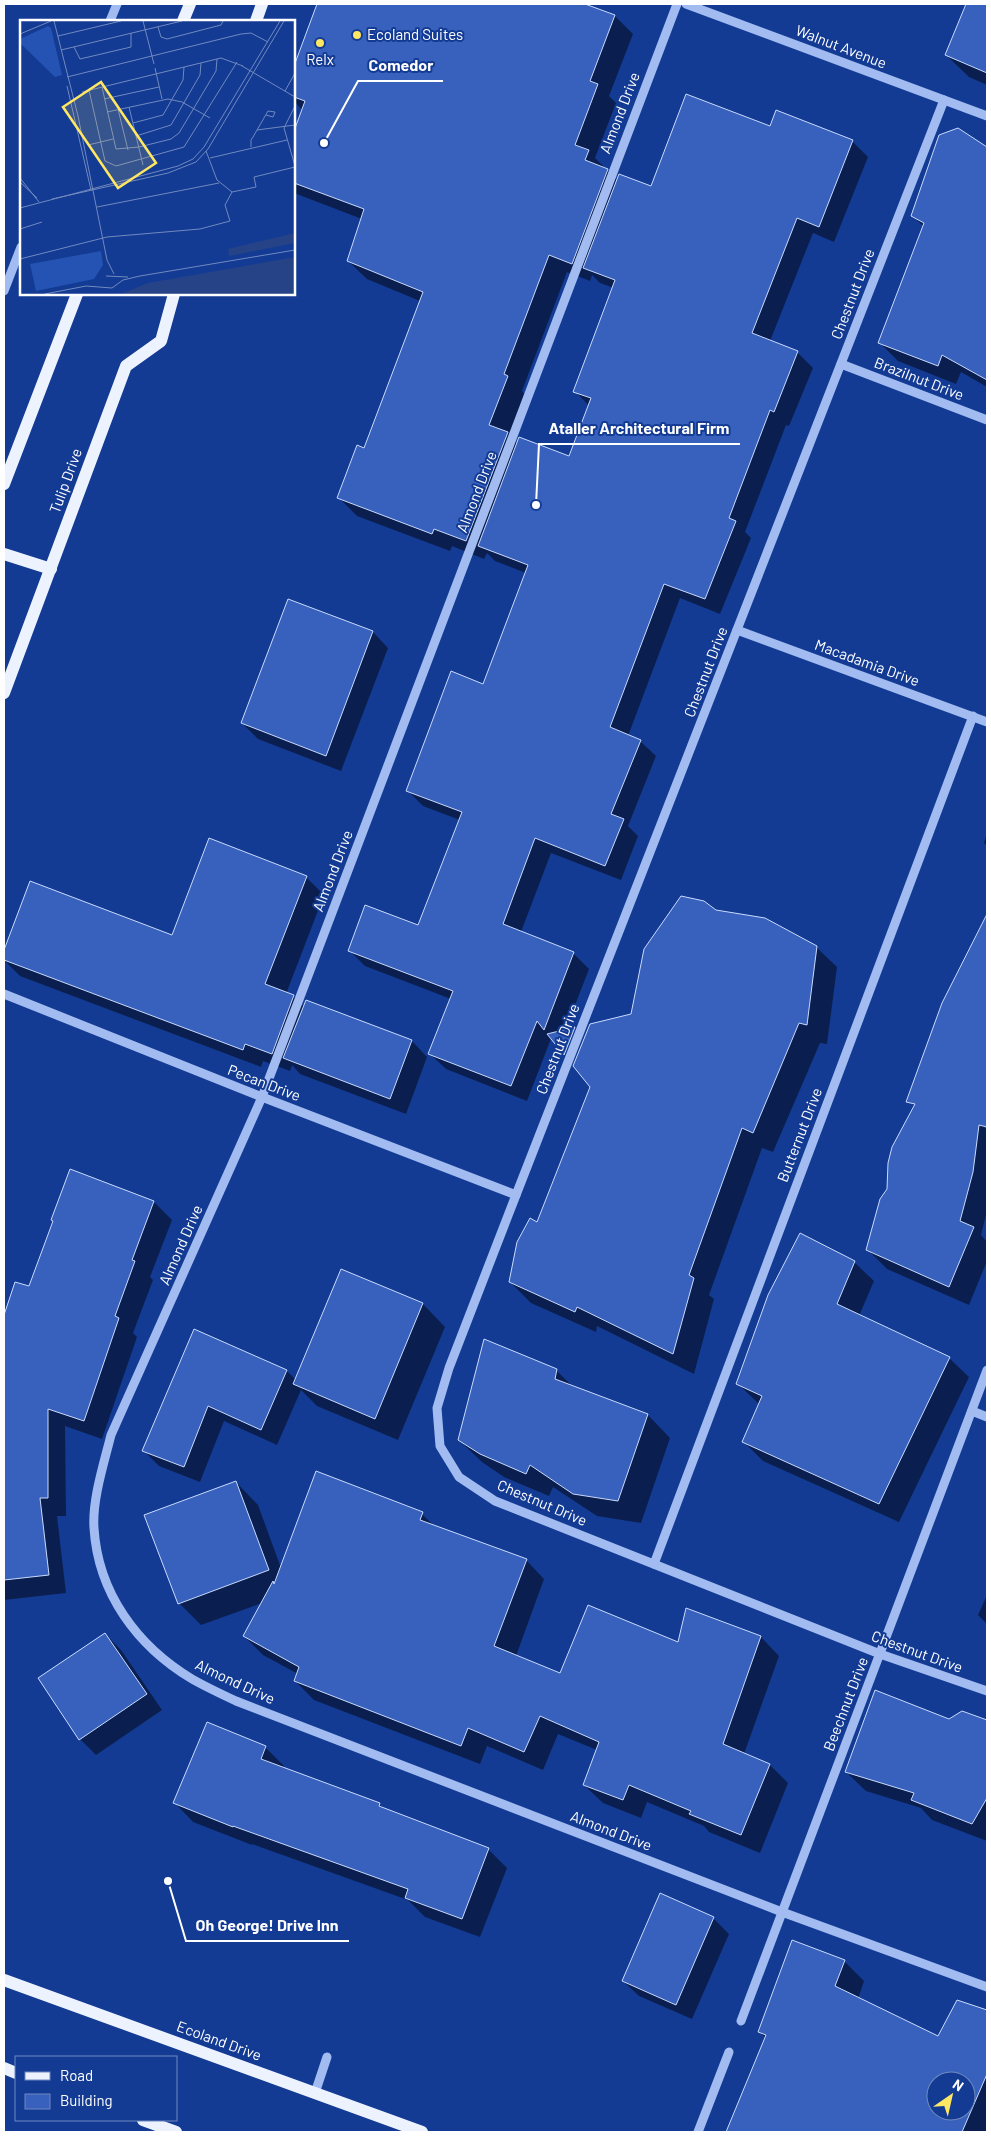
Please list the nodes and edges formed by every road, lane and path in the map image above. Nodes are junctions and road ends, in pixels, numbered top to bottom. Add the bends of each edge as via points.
1 (117, 4) edge
2 (190, 4) edge
3 (262, 4) edge
4 (677, 4) edge
5 (686, 4) edge
6 (110, 20) edge
7 (183, 20) edge
8 (256, 20) edge
9 (944, 100) junction
10 (987, 116) edge
11 (20, 249) edge
12 (4, 291) edge
13 (77, 295) edge
14 (174, 295) edge
15 (841, 364) junction
16 (987, 420) edge
17 (4, 484) edge
18 (4, 554) edge
19 (51, 569) junction
20 (737, 630) junction
21 (4, 693) edge
22 (973, 716) junction
23 (987, 722) edge
24 (4, 994) edge
25 (262, 1097) junction
26 (516, 1195) junction
27 (987, 1370) edge
28 (972, 1411) junction
29 (987, 1417) edge
30 (654, 1564) junction
31 (880, 1654) junction
32 (987, 1691) edge
33 (782, 1912) junction
34 (4, 1980) edge
35 (987, 1987) edge
36 (741, 2021) dead end
37 (729, 2052) dead end
38 (327, 2057) dead end
39 (315, 2093) junction
40 (146, 2121) edge
41 (176, 2132) edge
42 (422, 2132) edge
43 (698, 2132) edge

1 - 6 street
2 - 7 main road
3 - 8 main road
4 - 25 street, Almond Drive
5 - 9 street, Walnut Avenue
9 - 10 street, Walnut Avenue
9 - 15 street, Chestnut Drive
11 - 12 street
13 - 17 main road
14 - 19 main road, Tulip Drive via 161,341 126,366
15 - 16 street, Brazilnut Drive
15 - 20 street, Chestnut Drive
18 - 19 main road
19 - 21 main road, Tulip Drive
20 - 22 street, Macadamia Drive
20 - 26 street, Chestnut Drive
22 - 23 street, Macadamia Drive
22 - 30 street, Butternut Drive
24 - 25 street, Pecan Drive
25 - 26 street, Pecan Drive
25 - 33 street, Almond Drive via 111,1435 101,1473 94,1528 103,1578 123,1618 149,1646 190,1678 236,1701
26 - 30 street, Chestnut Drive via 449,1368 437,1408 440,1446 460,1477 495,1501
27 - 28 street, Beechnut Drive
28 - 29 street
28 - 31 street, Beechnut Drive
30 - 31 street, Chestnut Drive
31 - 32 street, Chestnut Drive
31 - 33 street, Beechnut Drive
33 - 35 street, Almond Drive
33 - 36 street, Beechnut Drive
34 - 39 main road, Ecoland Drive
37 - 43 street
38 - 39 street
39 - 42 main road, Ecoland Drive
40 - 41 main road

